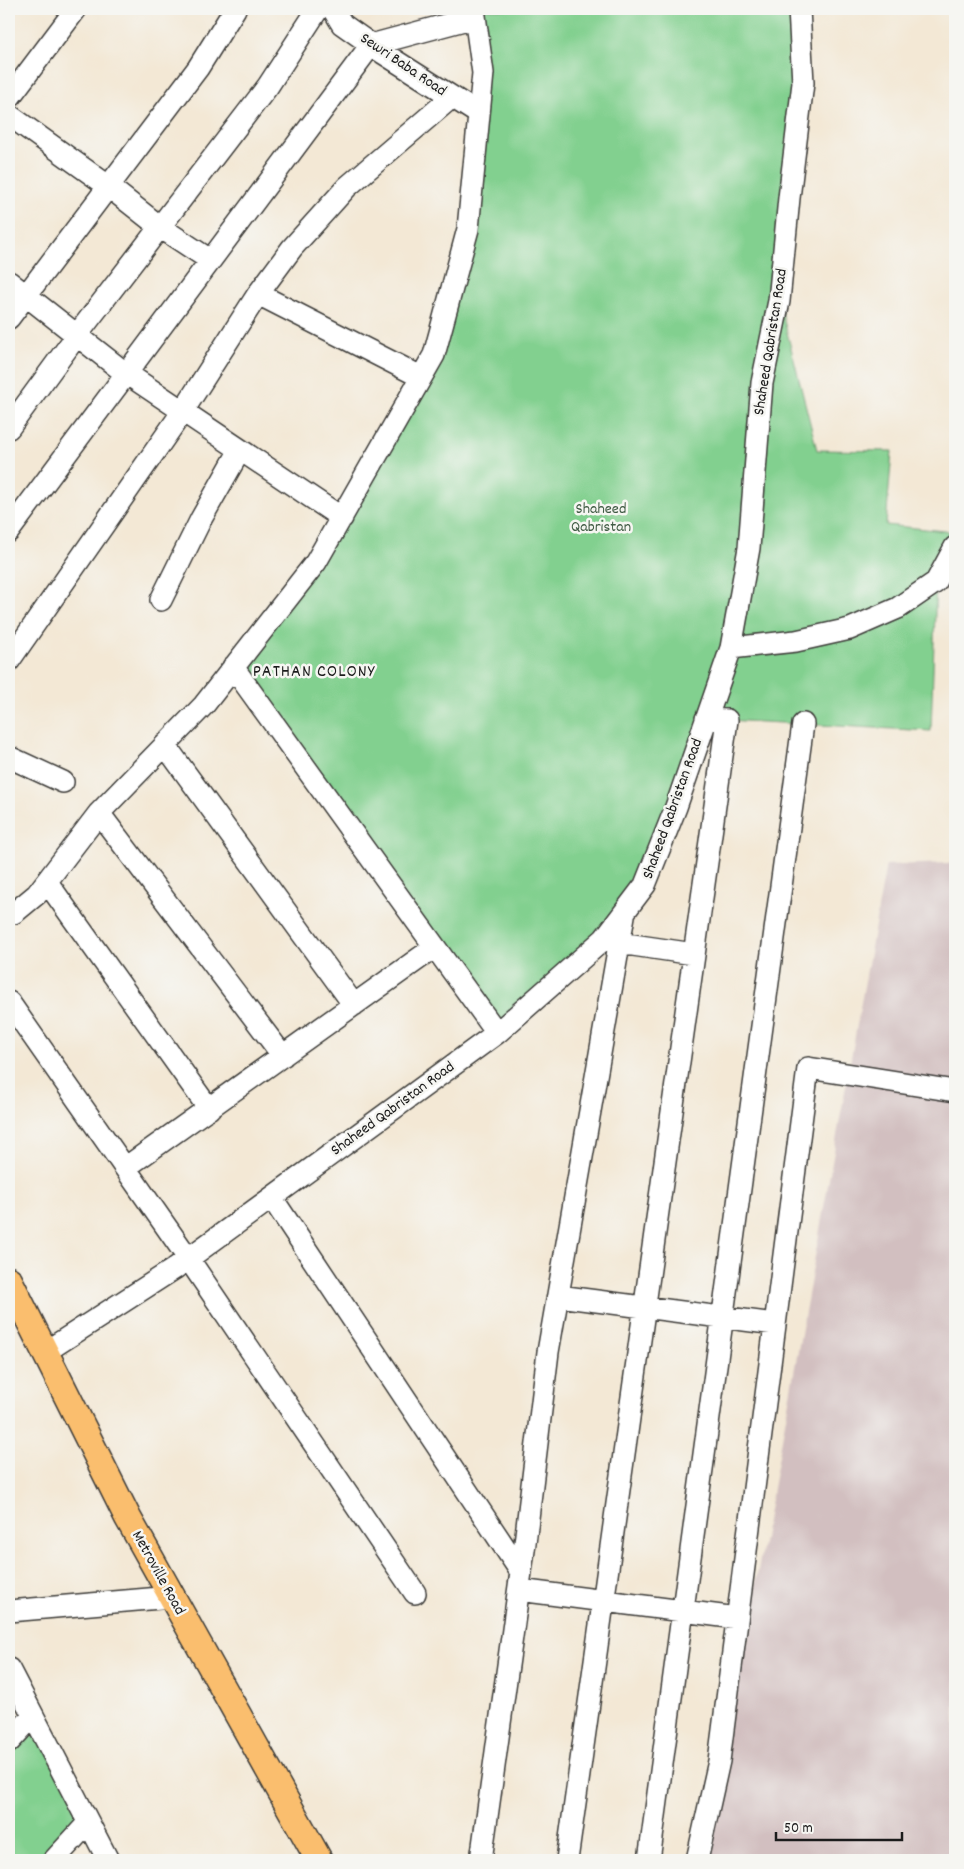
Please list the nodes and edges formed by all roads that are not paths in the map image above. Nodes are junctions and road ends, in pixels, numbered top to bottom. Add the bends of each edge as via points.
1 (76, 9) edge
2 (235, 9) edge
3 (318, 9) edge
4 (333, 9) edge
5 (799, 9) edge
6 (474, 13) edge
7 (371, 45) junction
8 (452, 97) junction
9 (9, 98) edge
10 (479, 114) junction
11 (9, 115) edge
12 (108, 186) junction
13 (160, 227) junction
14 (210, 260) junction
15 (9, 282) edge
16 (258, 294) junction
17 (26, 295) junction
18 (9, 318) edge
19 (77, 335) junction
20 (126, 373) junction
21 (421, 377) junction
22 (183, 411) junction
23 (9, 428) edge
24 (240, 450) junction
25 (342, 518) junction
26 (9, 531) edge
27 (955, 546) edge
28 (162, 600) dead end
29 (731, 648) junction
30 (9, 661) edge
31 (233, 667) junction
32 (706, 719) junction
33 (803, 724) dead end
34 (165, 746) junction
35 (9, 757) edge
36 (63, 782) dead end
37 (99, 813) junction
38 (47, 882) junction
39 (625, 911) junction
40 (14, 913) dead end
41 (619, 944) junction
42 (436, 947) junction
43 (694, 954) junction
44 (9, 1002) edge
45 (354, 1005) junction
46 (497, 1033) junction
47 (282, 1056) junction
48 (955, 1091) edge
49 (209, 1109) junction
50 (125, 1168) junction
51 (272, 1198) junction
52 (188, 1258) junction
53 (9, 1280) edge
54 (558, 1296) junction
55 (644, 1307) junction
56 (722, 1317) junction
57 (775, 1324) junction
58 (45, 1352) junction
59 (520, 1581) junction
60 (415, 1593) dead end
61 (172, 1597) junction
62 (603, 1601) junction
63 (9, 1611) edge
64 (682, 1611) junction
65 (737, 1618) junction
66 (9, 1669) edge
67 (33, 1716) junction
68 (9, 1742) edge
69 (88, 1822) junction
70 (54, 1860) edge
71 (108, 1860) edge
72 (319, 1860) edge
73 (481, 1860) edge
74 (567, 1860) edge
75 (649, 1860) edge
76 (697, 1860) edge

1 - 9 street
2 - 12 street via 198,68
3 - 13 street via 268,86
4 - 7 street, Sewri Baba Road via 342,24
5 - 29 street, Shaheed Qabristan Road via 803,83 779,301 762,383 748,548
6 - 7 street
6 - 10 street via 483,73
7 - 8 street, Sewri Baba Road
7 - 14 street
8 - 10 street, Sewri Baba Road
8 - 16 street via 347,187 292,248
10 - 21 street via 468,229 434,355
11 - 12 street
12 - 13 street
12 - 17 street
13 - 14 street
13 - 19 street
14 - 20 street
15 - 17 street
16 - 21 street
16 - 22 street
17 - 18 street
17 - 19 street
19 - 20 street
19 - 23 street
20 - 22 street
20 - 26 street
21 - 25 street
22 - 24 street
22 - 30 street
24 - 25 street
24 - 28 street via 201,519
25 - 31 street via 316,562
27 - 29 street via 936,582 898,608 850,629 796,641
29 - 32 street, Shaheed Qabristan Road
31 - 34 street via 204,705
31 - 42 street
32 - 39 street, Shaheed Qabristan Road via 645,885
32 - 43 street via 727,720
33 - 56 street
34 - 37 street
34 - 45 street
35 - 36 street
37 - 38 street
37 - 47 street
38 - 40 street
38 - 49 street
39 - 41 street
39 - 46 street, Shaheed Qabristan Road via 604,938
41 - 43 street
41 - 54 street
42 - 45 street
42 - 46 street
43 - 55 street
44 - 50 street
45 - 47 street
46 - 51 street, Shaheed Qabristan Road
47 - 49 street
48 - 57 street via 808,1068
49 - 50 street
50 - 52 street
51 - 52 street, Shaheed Qabristan Road
51 - 59 street
52 - 58 street, Shaheed Qabristan Road
52 - 60 street
53 - 58 main road, Metroville Road
54 - 55 street
54 - 59 street via 548,1352
55 - 56 street
55 - 62 street
56 - 57 street
56 - 64 street
57 - 65 street
58 - 61 main road, Metroville Road via 128,1518
59 - 62 street
59 - 73 street
61 - 63 street
61 - 72 main road, Metroville Road
62 - 64 street
62 - 74 street
64 - 65 street
64 - 75 street
65 - 76 street via 719,1761
66 - 67 street
67 - 68 street
67 - 69 street
69 - 70 street
69 - 71 street

